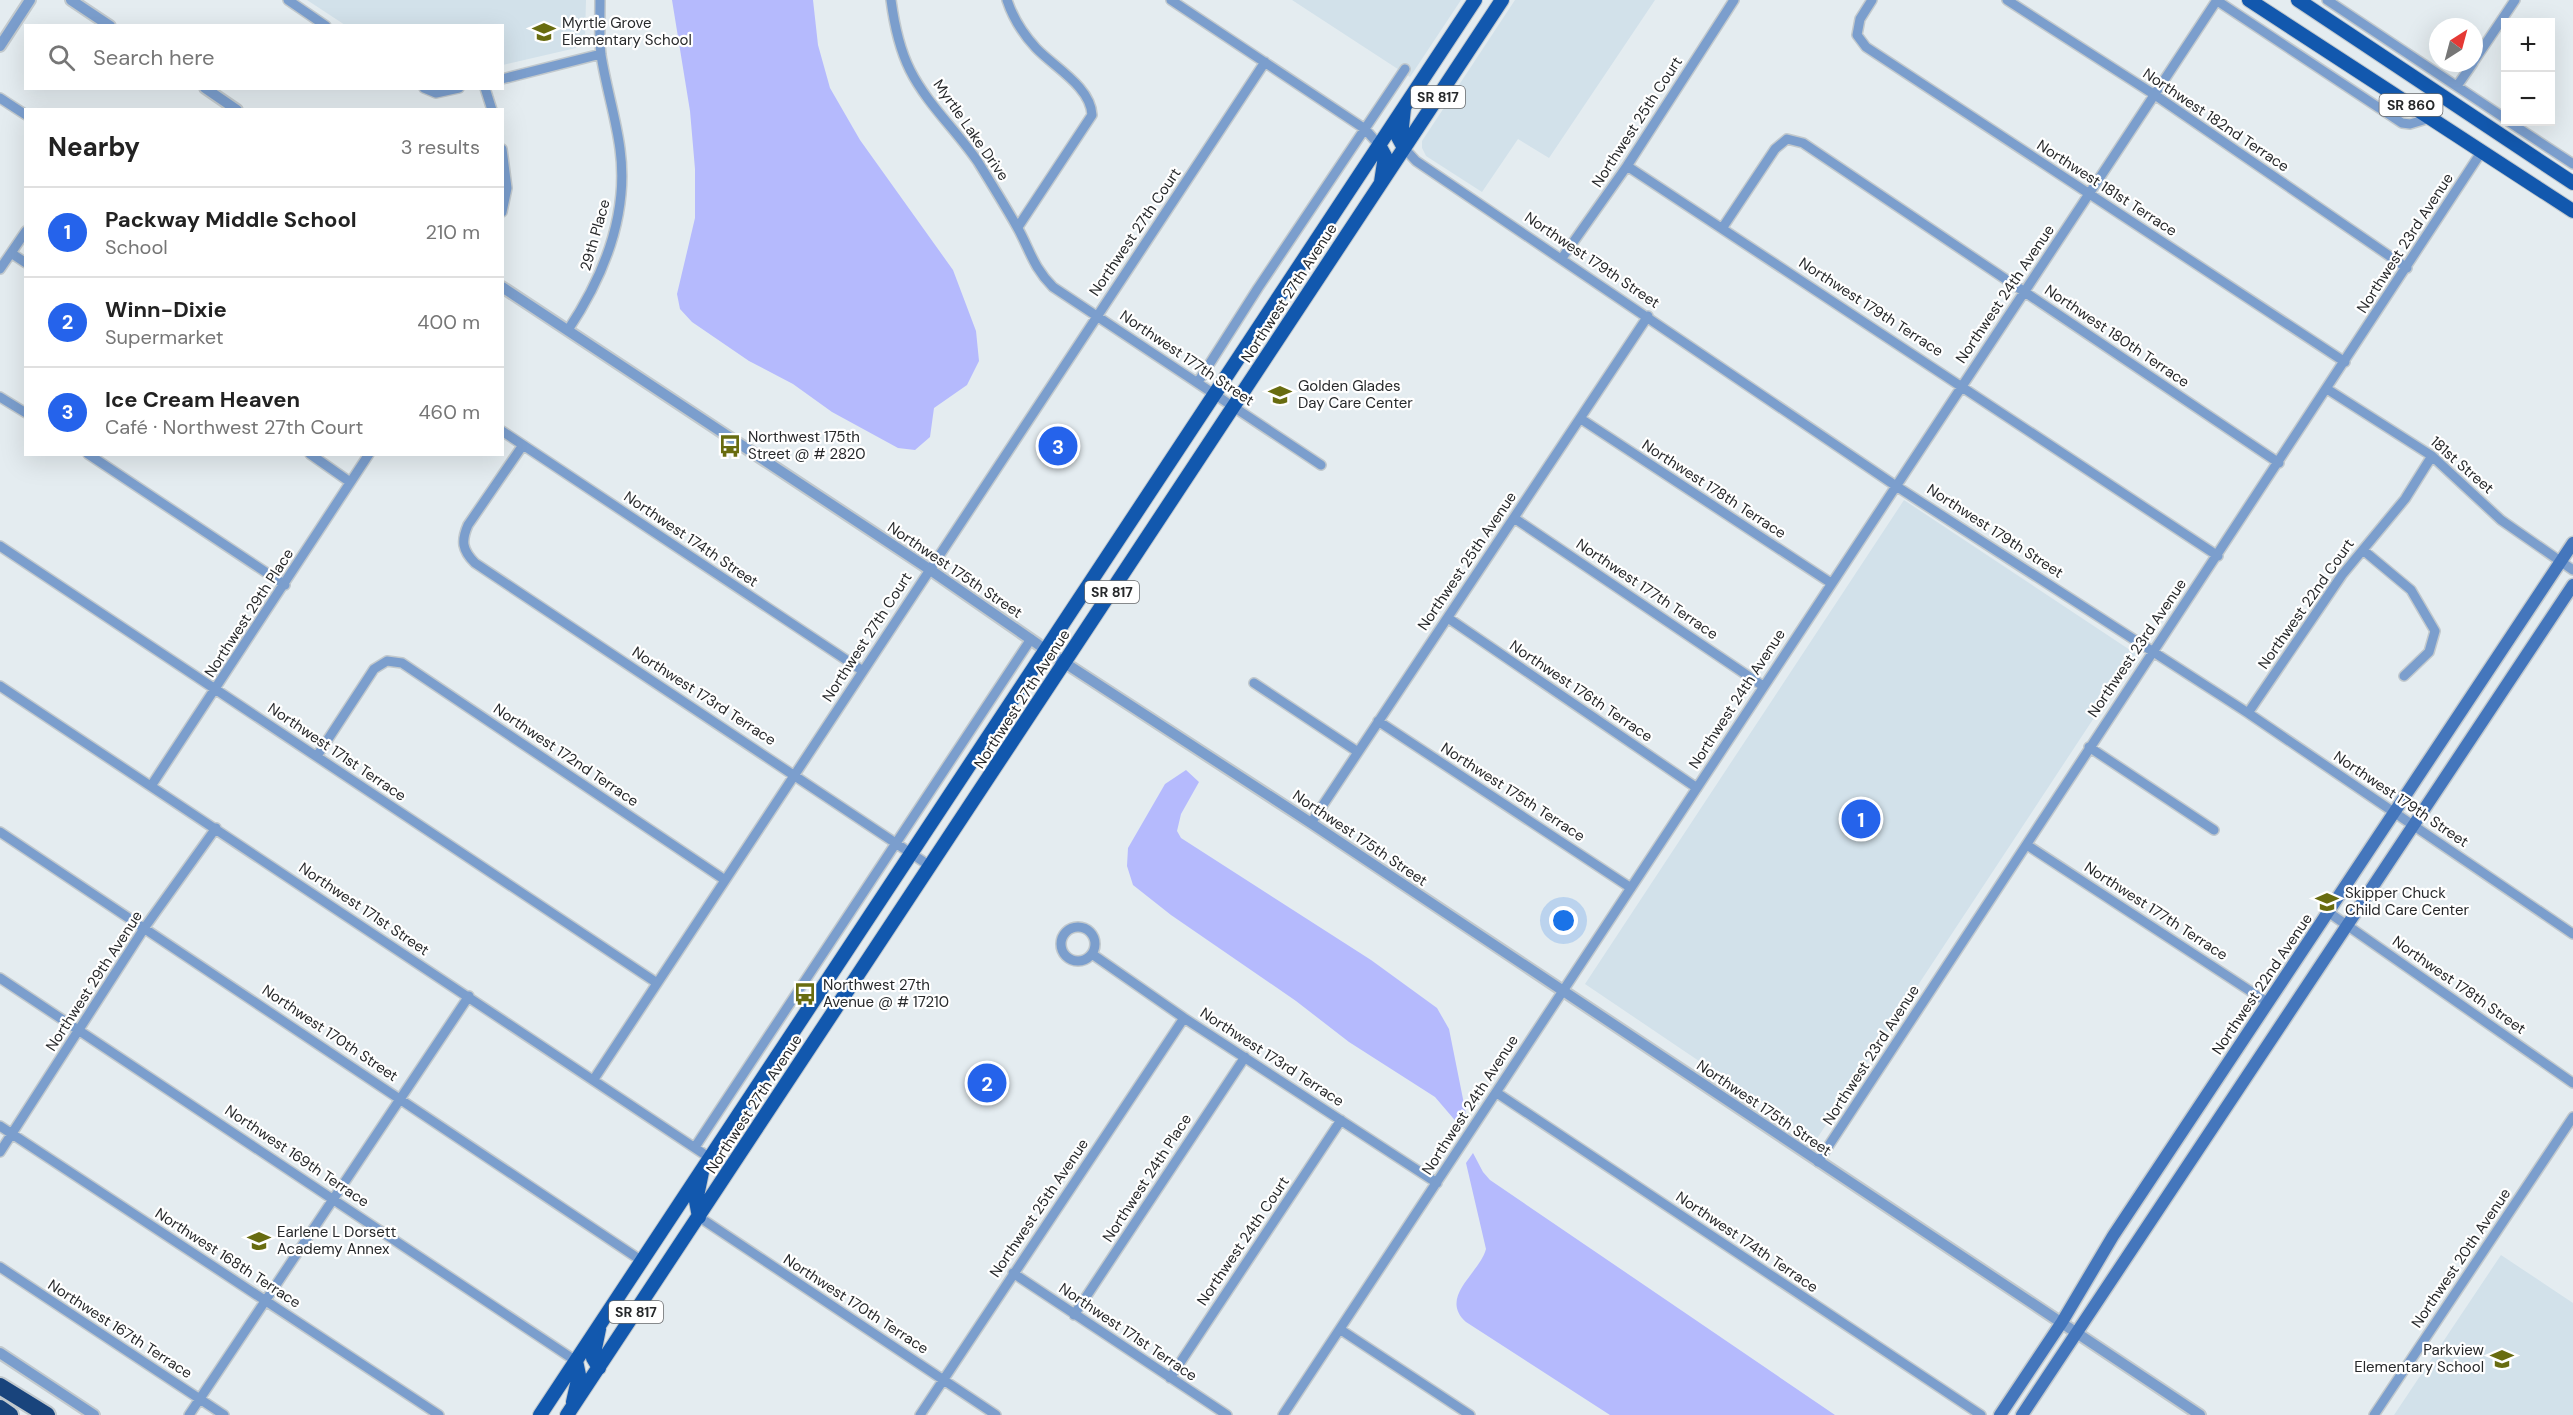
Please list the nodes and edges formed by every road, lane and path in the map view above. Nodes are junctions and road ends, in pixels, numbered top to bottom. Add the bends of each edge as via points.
1 (30, 0) edge
2 (71, 0) edge
3 (288, 0) edge
4 (600, 0) edge
5 (891, 0) edge
6 (1007, 0) edge
7 (1171, 0) edge
8 (1474, 0) edge
9 (1502, 0) edge
10 (1734, 0) edge
11 (1872, 0) edge
12 (2007, 0) edge
13 (2217, 0) edge
14 (2249, 0) edge
15 (2298, 0) edge
16 (2326, 0) edge
17 (2515, 0) edge
18 (107, 24) edge
19 (323, 24) edge
20 (0, 46) edge
21 (2483, 47) edge
22 (601, 54) junction
23 (1265, 62) junction
24 (1405, 69) dead end
25 (2467, 72) edge
26 (504, 78) edge
27 (2457, 87) junction
28 (208, 90) edge
29 (429, 90) edge
30 (450, 90) edge
31 (486, 90) edge
32 (2155, 95) junction
33 (0, 98) edge
34 (1405, 106) junction
35 (234, 108) edge
36 (491, 108) edge
37 (24, 114) edge
38 (2501, 116) edge
39 (2430, 118) junction
40 (2515, 126) edge
41 (1365, 129) junction
42 (1379, 145) junction
43 (1404, 148) junction
44 (2482, 151) junction
45 (2573, 164) edge
46 (504, 165) edge
47 (1627, 166) junction
48 (2573, 183) edge
49 (1380, 185) junction
50 (2089, 195) junction
51 (504, 202) edge
52 (2573, 211) edge
53 (1018, 227) junction
54 (1722, 227) junction
55 (24, 234) edge
56 (11, 253) junction
57 (1562, 258) junction
58 (24, 262) edge
59 (2407, 268) junction
60 (0, 269) edge
61 (504, 288) edge
62 (2025, 291) junction
63 (1096, 316) junction
64 (1648, 316) junction
65 (568, 330) junction
66 (2345, 362) junction
67 (1198, 382) junction
68 (1962, 386) junction
69 (2327, 389) junction
70 (1215, 394) junction
71 (0, 397) edge
72 (1234, 407) junction
73 (24, 412) edge
74 (1581, 419) junction
75 (504, 432) edge
76 (523, 445) junction
77 (91, 456) edge
78 (313, 456) edge
79 (368, 456) edge
80 (2432, 456) junction
81 (2279, 462) junction
82 (1321, 465) dead end
83 (350, 482) junction
84 (1896, 486) junction
85 (1514, 518) junction
86 (2573, 543) edge
87 (0, 546) edge
88 (2363, 550) junction
89 (2218, 556) junction
90 (2560, 562) junction
91 (929, 569) junction
92 (2573, 570) edge
93 (1831, 584) junction
94 (285, 585) junction
95 (2573, 585) edge
96 (1448, 618) junction
97 (1030, 639) junction
98 (1045, 649) junction
99 (2152, 651) junction
100 (1065, 663) junction
101 (863, 671) junction
102 (2404, 676) dead end
103 (1254, 683) dead end
104 (0, 686) edge
105 (1764, 686) junction
106 (216, 690) junction
107 (2248, 713) junction
108 (1378, 721) junction
109 (2089, 747) junction
110 (1358, 752) junction
111 (317, 756) junction
112 (795, 774) junction
113 (151, 786) junction
114 (1697, 788) junction
115 (2394, 813) junction
116 (1311, 823) junction
117 (2415, 826) junction
118 (216, 828) junction
119 (2214, 830) dead end
120 (0, 832) edge
121 (896, 843) junction
122 (2027, 845) junction
123 (911, 853) junction
124 (930, 866) junction
125 (725, 880) junction
126 (1631, 888) junction
127 (2328, 912) junction
128 (2348, 926) junction
129 (146, 927) junction
130 (2573, 934) edge
131 (1092, 954) dead end
132 (0, 978) edge
133 (657, 983) junction
134 (1563, 992) junction
135 (468, 996) junction
136 (2267, 1002) junction
137 (1184, 1018) junction
138 (796, 1028) junction
139 (79, 1030) junction
140 (815, 1041) junction
141 (1245, 1057) junction
142 (594, 1079) junction
143 (2573, 1083) edge
144 (1497, 1093) junction
145 (400, 1098) junction
146 (2573, 1117) edge
147 (1341, 1120) junction
148 (0, 1126) edge
149 (12, 1134) junction
150 (694, 1147) junction
151 (0, 1152) edge
152 (1818, 1162) junction
153 (706, 1164) junction
154 (1437, 1183) junction
155 (333, 1198) junction
156 (699, 1217) junction
157 (642, 1261) junction
158 (0, 1267) edge
159 (1013, 1273) junction
160 (264, 1300) junction
161 (1074, 1315) junction
162 (2062, 1322) junction
163 (600, 1324) junction
164 (1341, 1330) junction
165 (2079, 1333) junction
166 (0, 1353) edge
167 (576, 1361) junction
168 (599, 1368) junction
169 (1170, 1378) junction
170 (944, 1380) junction
171 (0, 1386) edge
172 (200, 1399) junction
173 (0, 1408) edge
174 (570, 1411) edge
175 (10, 1415) edge
176 (47, 1415) edge
177 (94, 1415) edge
178 (189, 1415) edge
179 (224, 1415) edge
180 (439, 1415) edge
181 (540, 1415) edge
182 (920, 1415) edge
183 (996, 1415) edge
184 (1227, 1415) edge
185 (1283, 1415) edge
186 (1470, 1415) edge
187 (1981, 1415) edge
188 (2000, 1415) edge
189 (2022, 1415) edge
190 (2200, 1415) edge
191 (2374, 1415) edge

1 - 20 street
2 - 18 street
3 - 19 street
4 - 22 street, 29th Place
5 - 53 street, Myrtle Lake Drive via 910,70 977,160
6 - 53 street via 1021,30 1035,47 1085,94 1092,115
7 - 23 street
8 - 34 main road, Northwest 27th Avenue / SR 817
9 - 43 main road, Northwest 27th Avenue / SR 817
10 - 47 street, Northwest 25th Court
11 - 50 street, Northwest 181st Terrace via 1860,19 1857,35 1866,47
12 - 32 street, Northwest 182nd Terrace
13 - 32 street, Northwest 24th Avenue
13 - 39 street via 2402,123
14 - 39 main road, SR 860
15 - 48 main road, SR 860
16 - 27 street
17 - 21 street
22 - 26 street
22 - 65 street, 29th Place via 621,150 621,195 604,267
23 - 41 street
23 - 63 street, Northwest 27th Court
24 - 41 street
25 - 27 street
27 - 38 street
28 - 35 street
29 - 30 street
31 - 36 street
32 - 50 street, Northwest 24th Avenue
32 - 59 street, Northwest 182nd Terrace
33 - 37 street
34 - 42 main road, Northwest 27th Avenue / SR 817
34 - 43 main road via 1398,136
39 - 44 main road, SR 860
40 - 45 street
41 - 42 street
41 - 67 street
42 - 49 main road via 1385,156
42 - 70 main road, Northwest 27th Avenue / SR 817
43 - 49 main road, Northwest 27th Avenue / SR 817
43 - 57 street, Northwest 179th Street via 1416,161
44 - 52 main road, SR 860
44 - 59 street, Northwest 23rd Avenue
46 - 51 street
47 - 54 street, Northwest 179th Terrace
47 - 57 street, Northwest 25th Court
49 - 72 main road, Northwest 27th Avenue / SR 817
50 - 62 street, Northwest 24th Avenue
50 - 66 street, Northwest 181st Terrace
53 - 63 street, Myrtle Lake Drive via 1042,276
54 - 62 street, Northwest 180th Terrace via 1775,149 1787,140 1803,143
54 - 68 street, Northwest 179th Terrace
55 - 56 street
56 - 58 street
56 - 60 street
57 - 64 street, Northwest 179th Street
59 - 66 street, Northwest 23rd Avenue
61 - 65 street, Northwest 175th Street
62 - 68 street, Northwest 24th Avenue
62 - 81 street, Northwest 180th Terrace
63 - 67 street, Northwest 177th Street
63 - 91 street, Northwest 27th Court
64 - 74 street, Northwest 25th Avenue
64 - 84 street, Northwest 179th Street
65 - 91 street, Northwest 175th Street
66 - 69 street, Northwest 23rd Avenue
67 - 70 street, Northwest 177th Street
68 - 84 street, Northwest 24th Avenue
68 - 89 street, Northwest 179th Terrace
69 - 80 street, 181st Street
69 - 81 street, Northwest 23rd Avenue
70 - 72 street, Northwest 177th Street
70 - 98 main road, Northwest 27th Avenue / SR 817
71 - 73 street
72 - 82 street, Northwest 177th Street
72 - 100 main road, Northwest 27th Avenue / SR 817
74 - 85 street, Northwest 25th Avenue
74 - 93 street, Northwest 178th Terrace
75 - 76 street, Northwest 174th Street
76 - 101 street, Northwest 174th Street
76 - 112 street, Northwest 173rd Terrace via 468,525 463,549 475,563
77 - 94 street
78 - 83 street
79 - 83 street, Northwest 29th Place
80 - 88 street, Northwest 22nd Court via 2405,499
80 - 90 street, 181st Street via 2501,520
81 - 89 street, Northwest 23rd Avenue
83 - 94 street, Northwest 29th Place
84 - 93 street, Northwest 24th Avenue
84 - 99 street, Northwest 179th Street
85 - 96 street, Northwest 25th Avenue
85 - 105 street, Northwest 177th Terrace
86 - 90 main road, Northwest 22nd Avenue
87 - 106 street, Northwest 171st Terrace
88 - 102 street via 2411,590 2435,631 2429,652
88 - 107 street, Northwest 22nd Court
89 - 99 street, Northwest 23rd Avenue
90 - 92 street, 181st Street
90 - 115 main road, Northwest 22nd Avenue
91 - 97 street, Northwest 175th Street
91 - 101 street, Northwest 27th Court
93 - 105 street, Northwest 24th Avenue
94 - 106 street, Northwest 29th Place
95 - 117 main road
96 - 108 street, Northwest 25th Avenue
96 - 114 street, Northwest 176th Terrace
97 - 98 street, Northwest 175th Street
97 - 121 street
98 - 100 street, Northwest 175th Street
98 - 123 main road, Northwest 27th Avenue / SR 817
99 - 107 street, Northwest 179th Street
99 - 109 street, Northwest 23rd Avenue
100 - 116 street, Northwest 175th Street
100 - 124 main road, Northwest 27th Avenue / SR 817
101 - 112 street, Northwest 27th Court
103 - 110 street
104 - 113 street, Northwest 171st Street
105 - 114 street, Northwest 24th Avenue
106 - 111 street, Northwest 171st Terrace
106 - 113 street, Northwest 29th Place
107 - 115 street, Northwest 179th Street
108 - 110 street, Northwest 25th Avenue
108 - 126 street, Northwest 175th Terrace
109 - 119 street
109 - 122 street, Northwest 23rd Avenue
110 - 116 street, Northwest 25th Avenue
111 - 125 street, Northwest 172nd Terrace via 374,669 387,662 402,663
111 - 133 street, Northwest 171st Terrace
112 - 121 street, Northwest 173rd Terrace
112 - 125 street, Northwest 27th Court
113 - 118 street, Northwest 171st Street
114 - 126 street, Northwest 24th Avenue
115 - 117 street, Northwest 179th Street
115 - 127 main road, Northwest 22nd Avenue
116 - 134 street, Northwest 175th Street
117 - 128 main road
117 - 130 street, Northwest 179th Street
118 - 129 street, Northwest 29th Avenue
118 - 135 street, Northwest 171st Street
120 - 129 street, Northwest 170th Street
121 - 123 street, Northwest 173rd Terrace
121 - 150 street
122 - 136 street, Northwest 177th Terrace
122 - 152 street, Northwest 23rd Avenue
123 - 124 street, Northwest 173rd Terrace
123 - 138 main road, Northwest 27th Avenue / SR 817
124 - 140 main road, Northwest 27th Avenue / SR 817
125 - 133 street, Northwest 27th Court
126 - 134 street, Northwest 24th Avenue
127 - 128 street, Northwest 178th Street
127 - 136 main road, Northwest 22nd Avenue
128 - 143 street, Northwest 178th Street
128 - 165 main road
129 - 139 street, Northwest 29th Avenue
129 - 145 street, Northwest 170th Street
131 - 137 street, Northwest 173rd Terrace
132 - 139 street, Northwest 169th Terrace
133 - 142 street, Northwest 27th Court
134 - 144 street, Northwest 24th Avenue
134 - 152 street, Northwest 175th Street
135 - 142 street, Northwest 171st Street
135 - 145 street
136 - 162 main road, Northwest 22nd Avenue via 2113,1236
137 - 141 street, Northwest 173rd Terrace
137 - 159 street, Northwest 25th Avenue
138 - 140 main road
138 - 153 main road, Northwest 27th Avenue / SR 817
139 - 149 street, Northwest 29th Avenue
139 - 155 street, Northwest 169th Terrace
140 - 156 main road, Northwest 27th Avenue / SR 817
141 - 147 street, Northwest 173rd Terrace
141 - 161 street, Northwest 24th Place
142 - 150 street, Northwest 171st Street
144 - 154 street, Northwest 24th Avenue
144 - 187 street, Northwest 174th Terrace
145 - 155 street
145 - 157 street, Northwest 170th Street
146 - 191 street, Northwest 20th Avenue
147 - 154 street, Northwest 173rd Terrace
147 - 169 street, Northwest 24th Court
148 - 149 street, Northwest 168th Terrace
149 - 151 street, Northwest 29th Avenue
149 - 160 street, Northwest 168th Terrace
150 - 153 street, Northwest 171st Street
152 - 162 street, Northwest 175th Street
153 - 156 main road via 696,1201
153 - 157 main road, Northwest 27th Avenue / SR 817
154 - 164 street, Northwest 24th Avenue
155 - 160 street
155 - 167 street, Northwest 169th Terrace
156 - 168 main road, Northwest 27th Avenue / SR 817
156 - 170 street, Northwest 170th Terrace
157 - 163 main road, Northwest 27th Avenue / SR 817
158 - 172 street, Northwest 167th Terrace
159 - 161 street, Northwest 171st Terrace
159 - 170 street, Northwest 25th Avenue
160 - 172 street
160 - 180 street, Northwest 168th Terrace
161 - 169 street, Northwest 171st Terrace
162 - 165 street, Northwest 175th Street
162 - 188 main road, Northwest 22nd Avenue
163 - 167 main road, Northwest 27th Avenue / SR 817
163 - 168 main road via 593,1358
164 - 185 street, Northwest 24th Avenue
164 - 186 street
165 - 189 main road
165 - 190 street, Northwest 175th Street
166 - 177 street
167 - 174 main road via 579,1375
167 - 181 main road, Northwest 27th Avenue / SR 817
168 - 174 main road, Northwest 27th Avenue / SR 817
169 - 184 street, Northwest 171st Terrace
170 - 182 street, Northwest 25th Avenue
170 - 183 street, Northwest 170th Terrace
171 - 176 highway
172 - 178 street
172 - 179 street, Northwest 167th Terrace
173 - 175 highway

